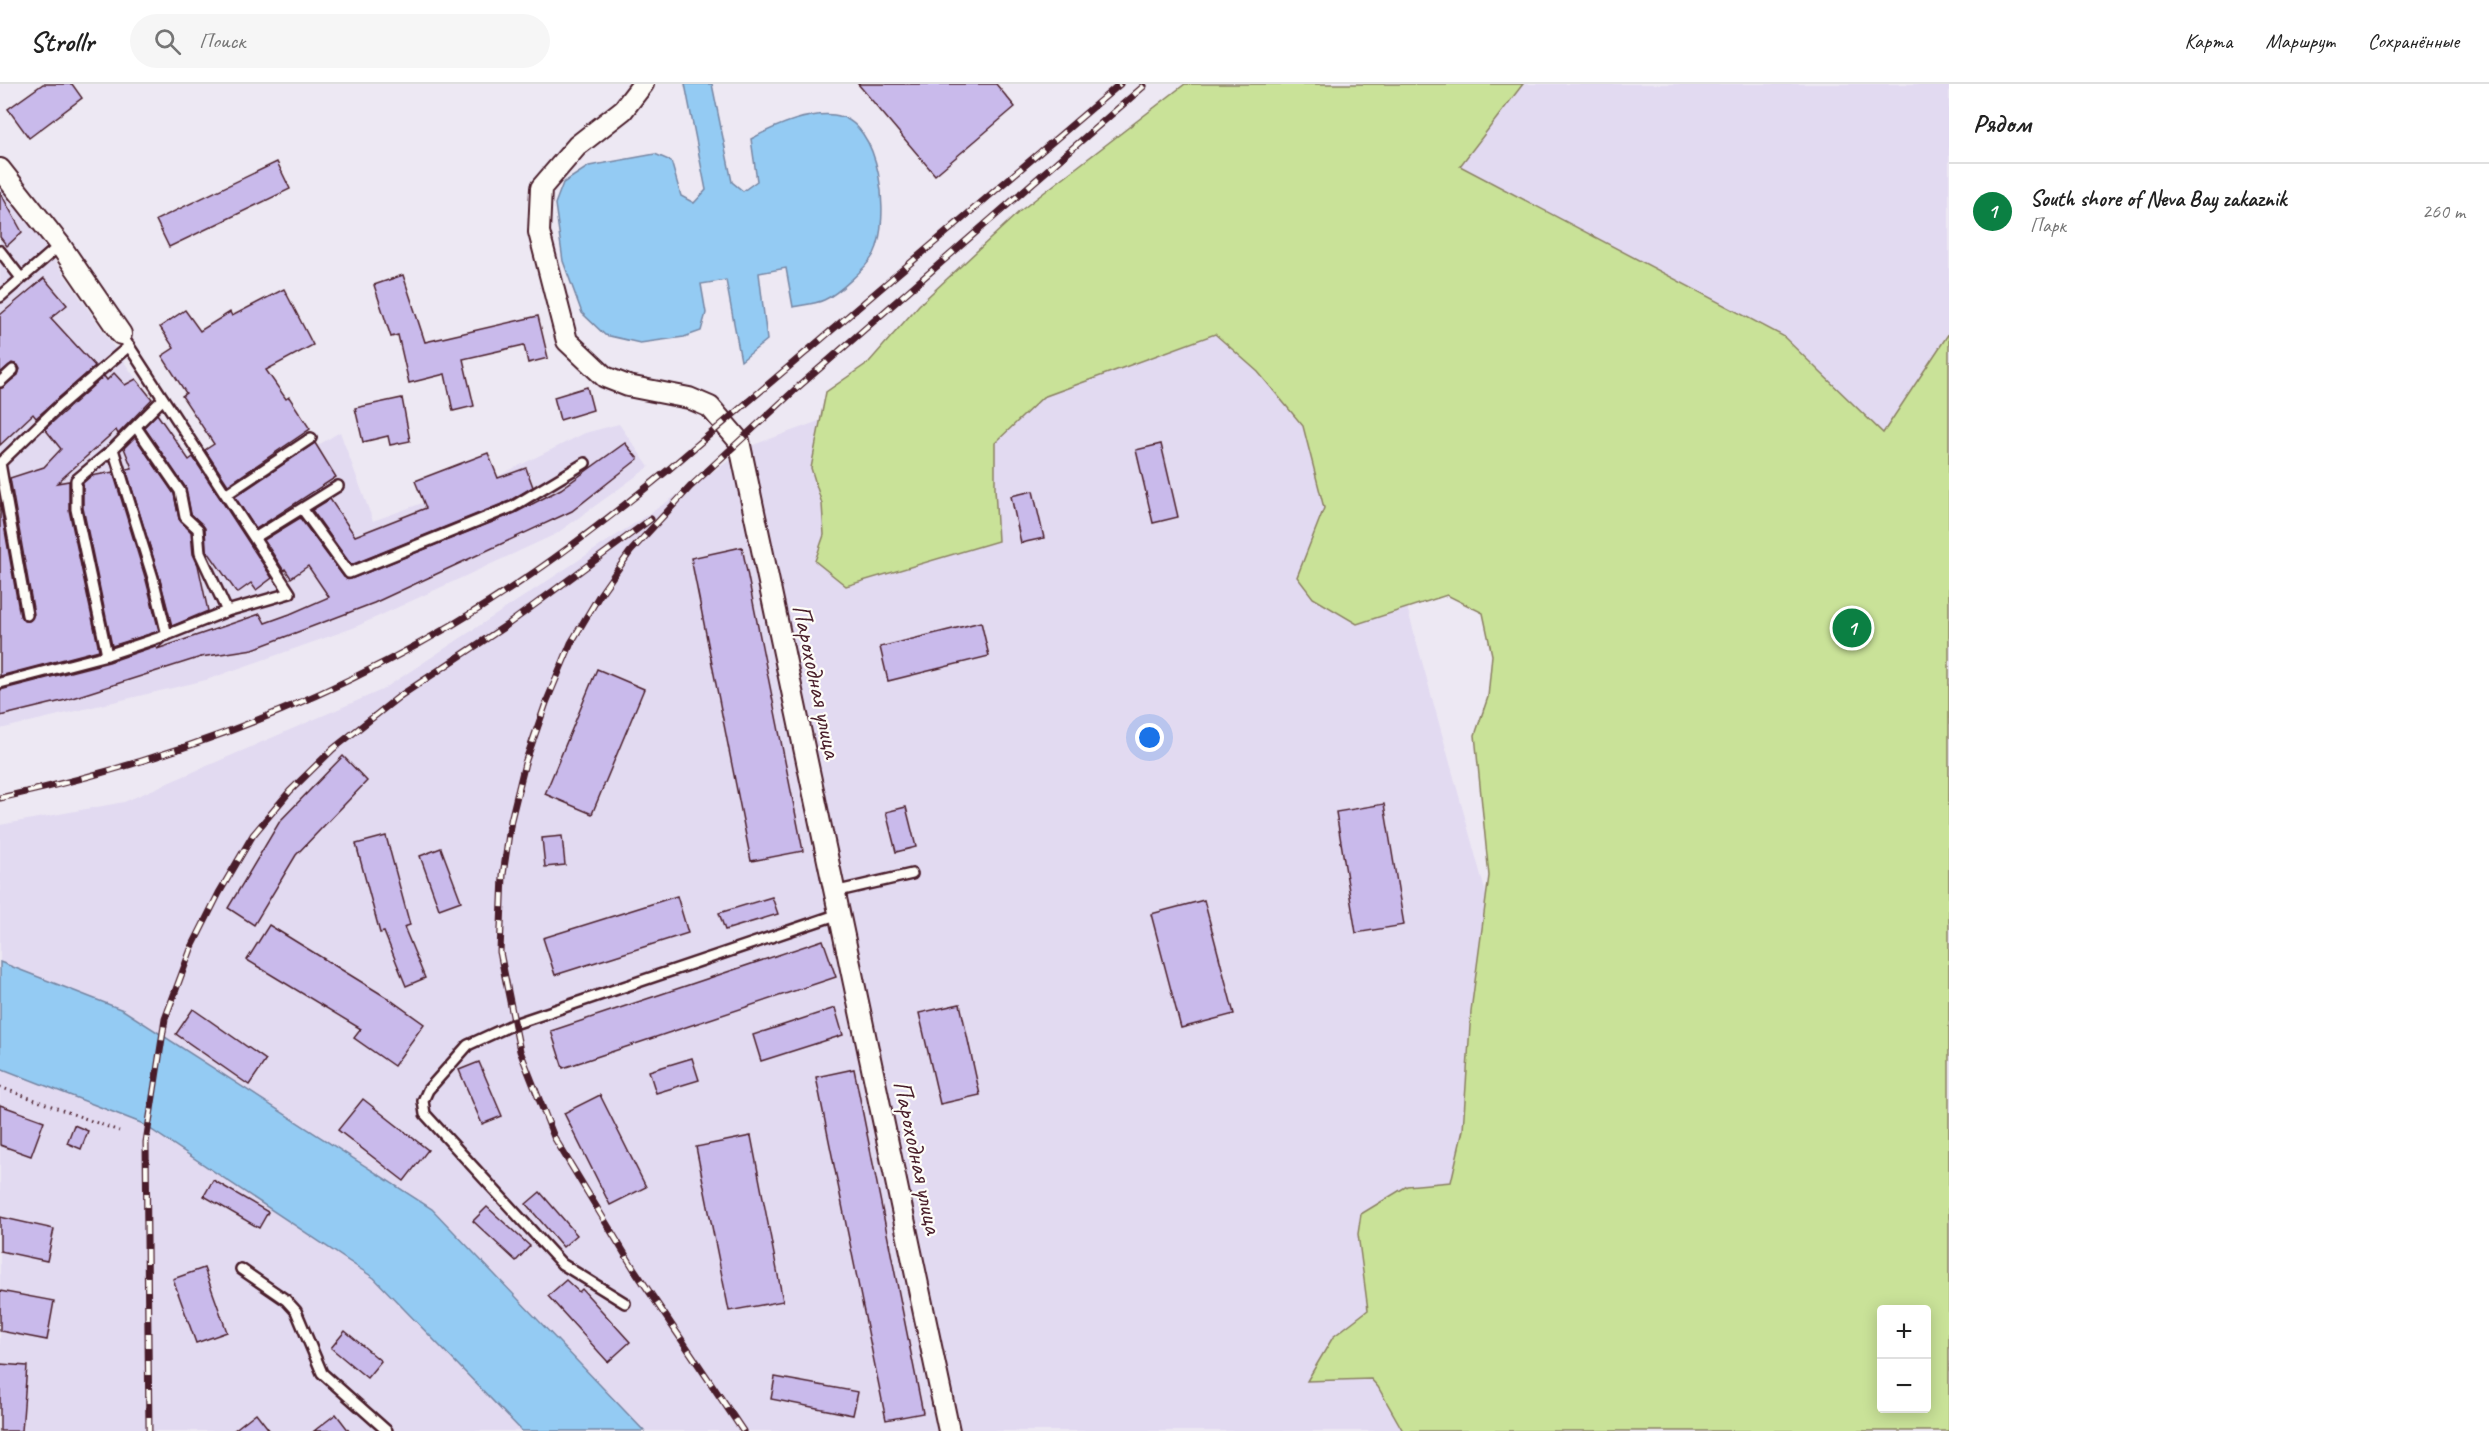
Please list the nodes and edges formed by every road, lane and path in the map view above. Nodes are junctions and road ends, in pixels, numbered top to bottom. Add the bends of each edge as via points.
1 (643, 84) edge
2 (0, 169) edge
3 (60, 245) junction
4 (0, 251) edge
5 (21, 278) junction
6 (0, 297) edge
7 (125, 340) junction
8 (13, 370) dead end
9 (0, 381) edge
10 (163, 399) junction
11 (136, 427) junction
12 (311, 438) dead end
13 (113, 449) junction
14 (0, 463) edge
15 (585, 463) dead end
16 (338, 486) dead end
17 (227, 494) junction
18 (303, 510) junction
19 (256, 537) junction
20 (227, 611) junction
21 (27, 615) dead end
22 (166, 635) junction
23 (107, 655) junction
24 (0, 683) edge
25 (912, 874) dead end
26 (834, 892) junction
27 (839, 914) junction
28 (0, 1087) edge
29 (119, 1131) dead end
30 (241, 1269) dead end
31 (625, 1303) dead end
32 (387, 1431) edge
33 (949, 1431) edge

1 - 26 street, Пароходная улица via 623,110 577,146 541,188 539,232 567,341 605,377 710,407 739,441
2 - 3 street
3 - 5 lane
3 - 7 street
4 - 5 lane
5 - 6 lane
7 - 10 lane
7 - 14 lane
8 - 9 lane
10 - 11 lane
10 - 17 lane
11 - 13 lane
11 - 20 lane via 180,491 185,517 198,529 200,553
12 - 17 lane
13 - 22 lane via 153,578
13 - 23 lane via 76,480 76,509
14 - 21 lane
15 - 18 lane via 512,507 349,573
16 - 18 lane
17 - 19 lane
18 - 19 lane
19 - 20 lane via 290,593
20 - 22 lane
22 - 23 lane
23 - 24 lane
25 - 26 lane
26 - 27 street, Пароходная улица
27 - 31 lane via 514,1024 468,1045 428,1090 423,1101 425,1114 562,1264
27 - 33 street, Пароходная улица
28 - 29 path
30 - 32 lane via 286,1299 296,1311 322,1373

